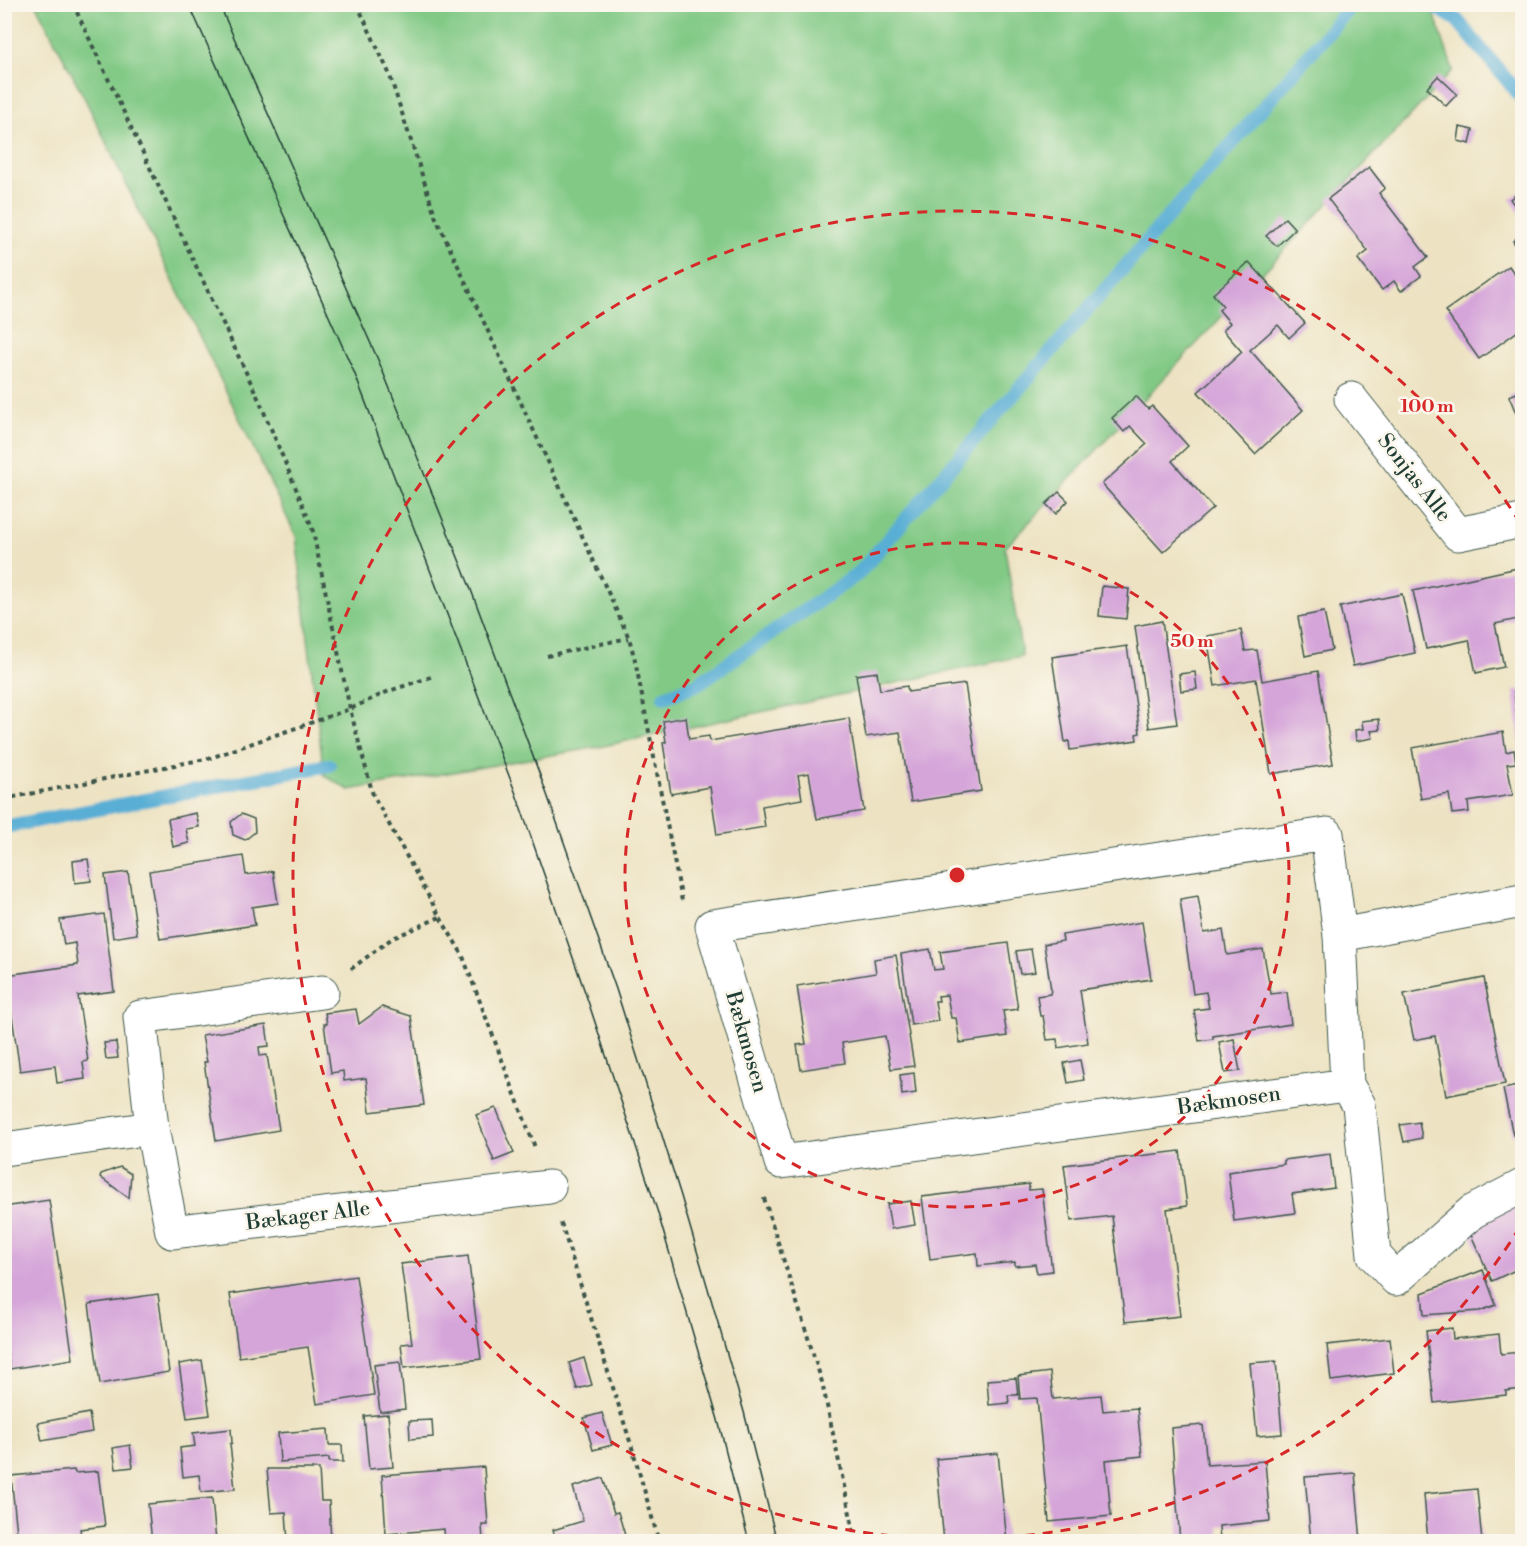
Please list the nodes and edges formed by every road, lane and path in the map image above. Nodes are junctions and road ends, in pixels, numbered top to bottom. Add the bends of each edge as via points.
1 (73, 4) edge
2 (357, 4) edge
3 (1351, 399) dead end
4 (1522, 521) edge
5 (628, 638) junction
6 (547, 656) dead end
7 (431, 678) dead end
8 (350, 709) junction
9 (4, 799) edge
10 (1522, 901) edge
11 (684, 909) dead end
12 (440, 917) junction
13 (1340, 935) junction
14 (322, 992) joint
15 (1347, 1085) junction
16 (152, 1128) junction
17 (4, 1149) edge
18 (1522, 1186) edge
19 (549, 1187) junction
20 (762, 1191) dead end
21 (659, 1542) edge
22 (856, 1542) edge

1 - 8 path via 259,400 312,527
2 - 5 path via 389,73 436,218
3 - 4 street, Sonjas Alle via 1458,534
5 - 6 path
5 - 11 path
7 - 8 path
8 - 9 path via 210,758
8 - 12 path via 373,795
10 - 13 street
12 - 14 path via 391,939
12 - 19 path via 462,954
13 - 15 street, Bækmosen
13 - 15 street, Bækmosen via 1327,834 712,926 781,1162
14 - 16 street, Bækager Alle via 140,1017
15 - 18 street via 1359,1105 1374,1256 1396,1279 1472,1212
16 - 17 street
16 - 19 street, Bækager Alle via 172,1232
19 - 21 path
20 - 22 path via 822,1382

